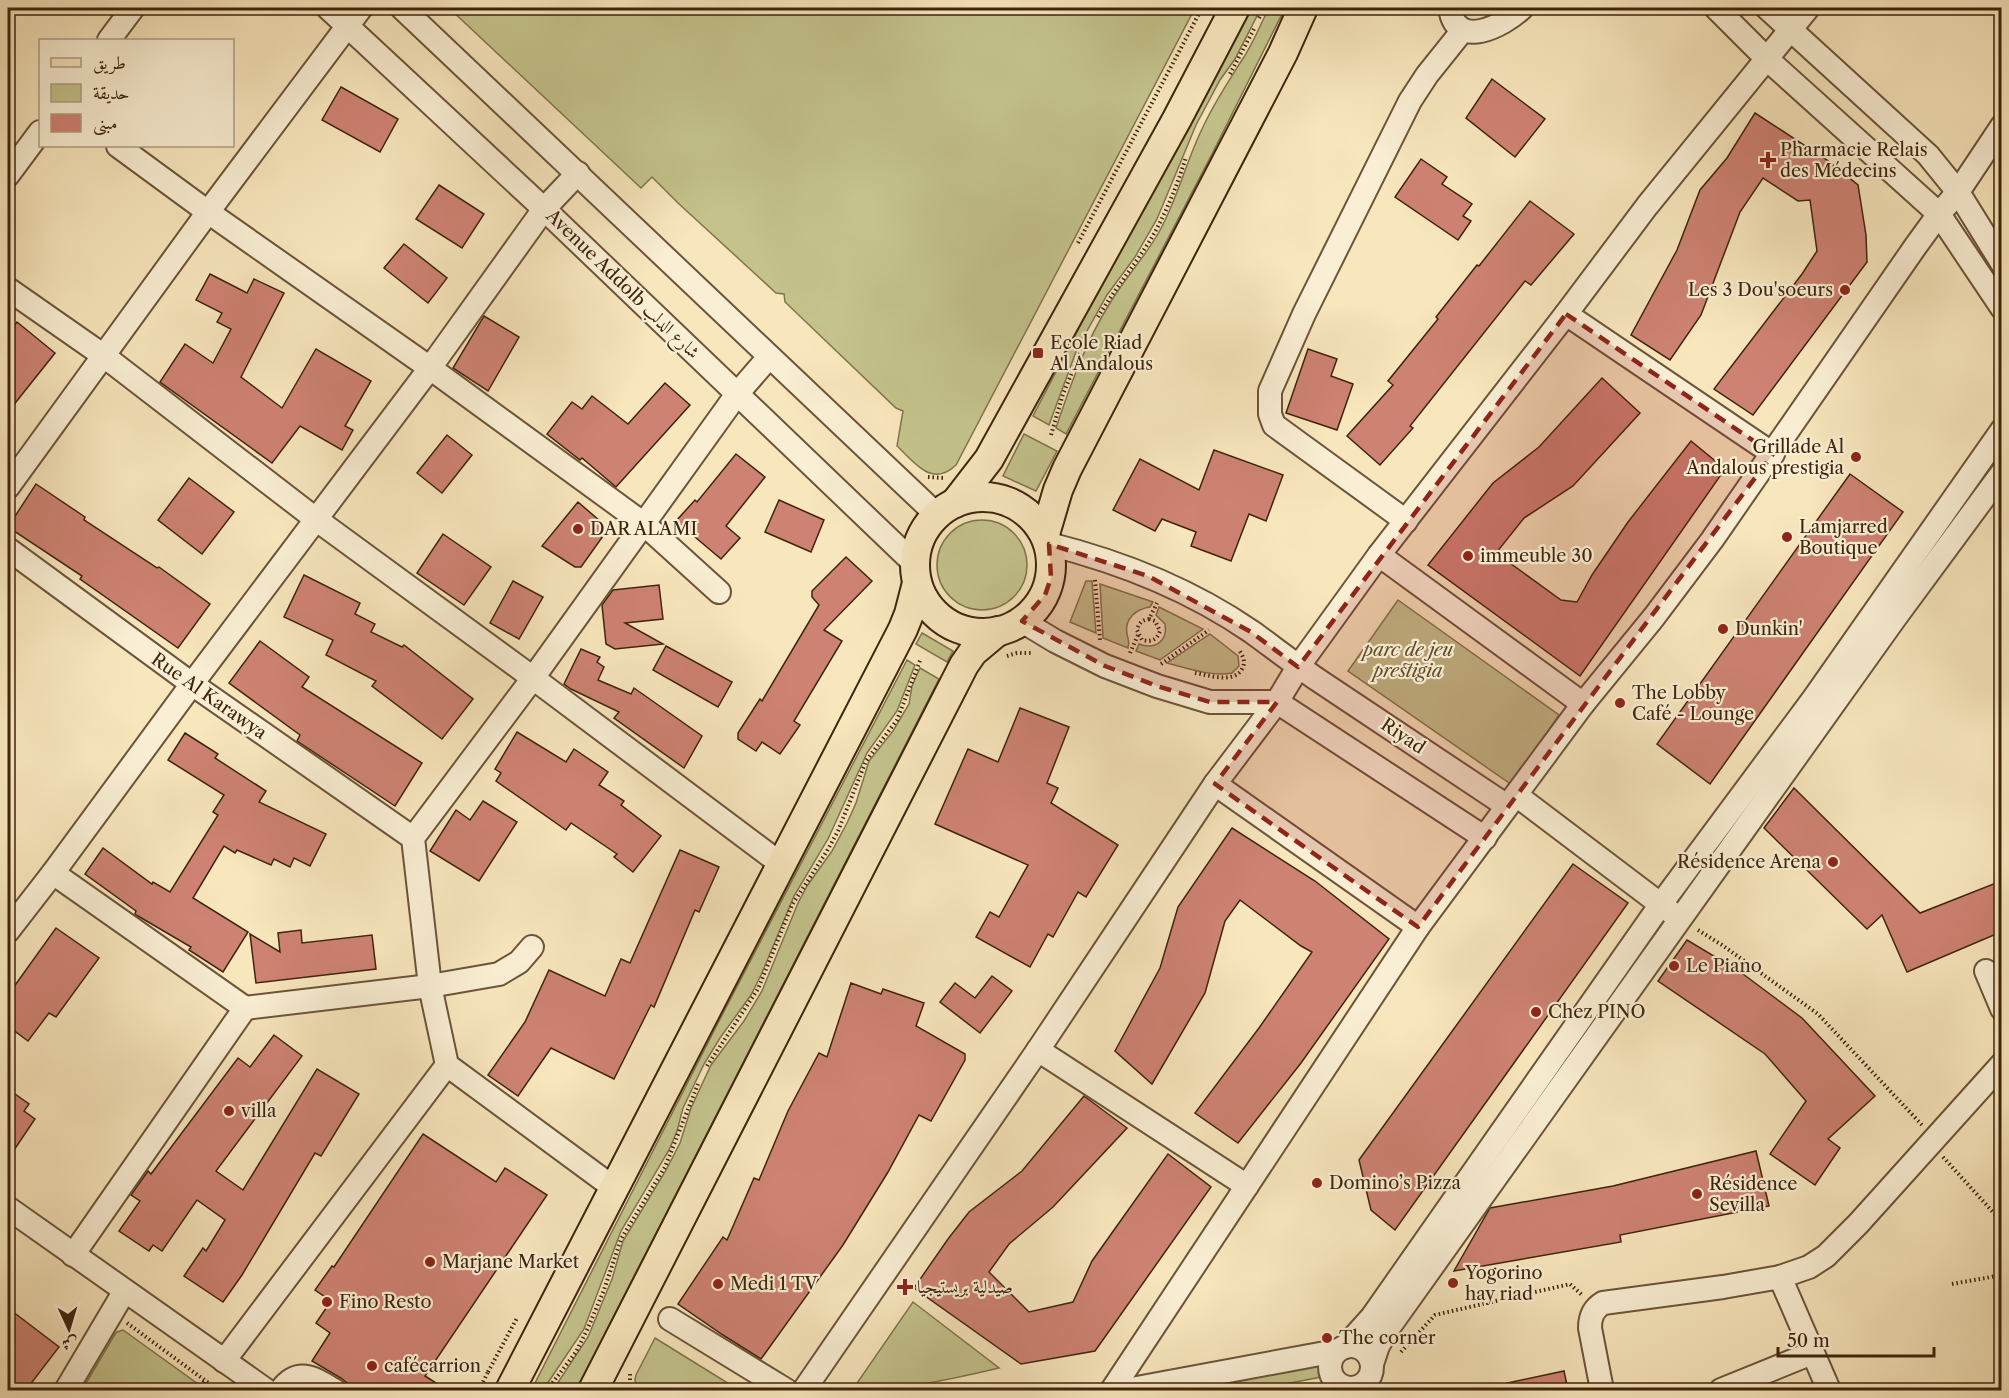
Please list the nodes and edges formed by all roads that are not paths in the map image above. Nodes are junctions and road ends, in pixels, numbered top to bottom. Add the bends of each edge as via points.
1 (134, 8) edge
2 (328, 8) edge
3 (402, 8) edge
4 (1235, 8) edge
5 (1303, 8) edge
6 (1450, 8) edge
7 (1522, 8) edge
8 (1716, 8) edge
9 (1767, 8) edge
10 (1808, 8) edge
11 (353, 16) edge
12 (1463, 30) junction
13 (1791, 30) junction
14 (110, 39) edge
15 (1767, 59) junction
16 (2001, 126) edge
17 (39, 133) edge
18 (119, 147) edge
19 (578, 173) junction
20 (8, 175) edge
21 (1958, 192) junction
22 (544, 208) junction
23 (208, 212) junction
24 (1939, 214) junction
25 (2001, 263) edge
26 (8, 290) edge
27 (2001, 308) edge
28 (1566, 314) junction
29 (104, 356) junction
30 (769, 357) junction
31 (430, 368) junction
32 (737, 394) junction
33 (2001, 430) edge
34 (1773, 454) junction
35 (2001, 473) edge
36 (8, 487) edge
37 (946, 509) junction
38 (317, 520) junction
39 (1406, 521) junction
40 (644, 524) junction
41 (1047, 539) junction
42 (8, 549) edge
43 (1379, 555) junction
44 (916, 573) junction
45 (719, 592) dead end
46 (1010, 626) junction
47 (1298, 667) junction
48 (533, 678) junction
49 (192, 684) junction
50 (1277, 702) junction
51 (1582, 704) junction
52 (1215, 784) junction
53 (1512, 801) junction
54 (413, 838) junction
55 (1485, 838) junction
56 (781, 864) junction
57 (53, 873) junction
58 (1661, 904) junction
59 (1680, 919) junction
60 (1418, 927) junction
61 (8, 931) edge
62 (532, 947) dead end
63 (1986, 971) dead end
64 (430, 986) junction
65 (244, 1008) junction
66 (2001, 1009) edge
67 (1038, 1050) junction
68 (2001, 1064) edge
69 (447, 1065) junction
70 (1247, 1186) junction
71 (614, 1188) junction
72 (8, 1208) edge
73 (73, 1255) junction
74 (1780, 1276) junction
75 (124, 1292) junction
76 (670, 1319) dead end
77 (1340, 1349) junction
78 (1812, 1353) junction
79 (224, 1360) junction
80 (1372, 1364) junction
81 (597, 1389) edge
82 (1348, 1389) edge
83 (66, 1390) edge
84 (266, 1390) edge
85 (281, 1390) edge
86 (334, 1390) edge
87 (510, 1390) edge
88 (786, 1390) edge
89 (804, 1390) edge
90 (1112, 1390) edge
91 (1126, 1390) edge
92 (1602, 1390) edge
93 (1720, 1390) edge
94 (1829, 1390) edge

1 - 14 street
2 - 11 street, Avenue Addolb شارع الدلب
3 - 19 street
4 - 37 main road via 989,459
5 - 41 main road via 1067,469
6 - 12 street via 1452,18
7 - 12 street via 1501,24 1485,30
8 - 15 street
9 - 13 street
10 - 13 street
11 - 22 street, Avenue Addolb شارع الدلب
11 - 23 street
12 - 39 street via 1427,75 1402,116 1270,391 1274,425
13 - 15 street
13 - 21 street via 1897,125 1934,161
15 - 24 street
15 - 28 street via 1654,197
16 - 21 street
17 - 20 street
18 - 23 street
19 - 22 street
19 - 30 street
21 - 24 street
21 - 25 street
22 - 31 street
22 - 32 street, Avenue Addolb شارع الدلب
23 - 29 street
23 - 31 street
24 - 27 street
24 - 34 street
26 - 29 street
28 - 34 street
28 - 39 street
29 - 36 street
29 - 38 street
30 - 32 street
30 - 37 street
31 - 38 street
31 - 40 street
32 - 40 street
32 - 44 street, Avenue Addolb شارع الدلب
33 - 58 street via 1814,698
34 - 51 street via 1654,617
35 - 59 street
37 - 41 main road via 989,497 1006,501 1035,520
37 - 44 main road via 925,529 917,545
38 - 48 street
38 - 49 street
39 - 43 street
40 - 45 street
40 - 48 street
41 - 46 main road via 1052,561 1045,595 1035,609
41 - 47 street via 1138,572 1201,601
42 - 49 street, Rue Al Karawya
43 - 47 street
43 - 51 street
44 - 46 main road via 923,600 947,624 980,633
44 - 56 main road via 903,629
46 - 50 street via 1055,641 1146,682 1210,702
46 - 81 main road via 973,652 964,665
47 - 50 street
47 - 53 street, Riyad
48 - 54 street
48 - 56 street
49 - 54 street, Rue Al Karawya
49 - 57 street
50 - 52 street
50 - 55 street
51 - 53 street
52 - 60 street
52 - 67 street
53 - 55 street
53 - 58 street, Riyad
54 - 64 street
55 - 60 street
56 - 71 main road
57 - 61 street
57 - 65 street
58 - 59 street, Riyad
58 - 77 street via 1371,1317
59 - 80 street via 1387,1330
60 - 70 street
62 - 64 street via 519,962 499,974
63 - 66 street
64 - 65 street
64 - 69 street
65 - 73 street
67 - 70 street
67 - 89 street
68 - 74 street via 1826,1256 1809,1267
69 - 71 street
69 - 79 street
70 - 90 street
71 - 87 main road
72 - 73 street
73 - 75 street
74 - 78 street
74 - 92 street via 1603,1303 1590,1320
75 - 79 street
75 - 83 street
76 - 88 street
77 - 80 street via 1359,1347
77 - 82 street via 1329,1367 1336,1383
77 - 91 street
78 - 93 street
78 - 94 street
79 - 84 street
80 - 82 street via 1369,1378
85 - 86 street via 293,1378 303,1376

